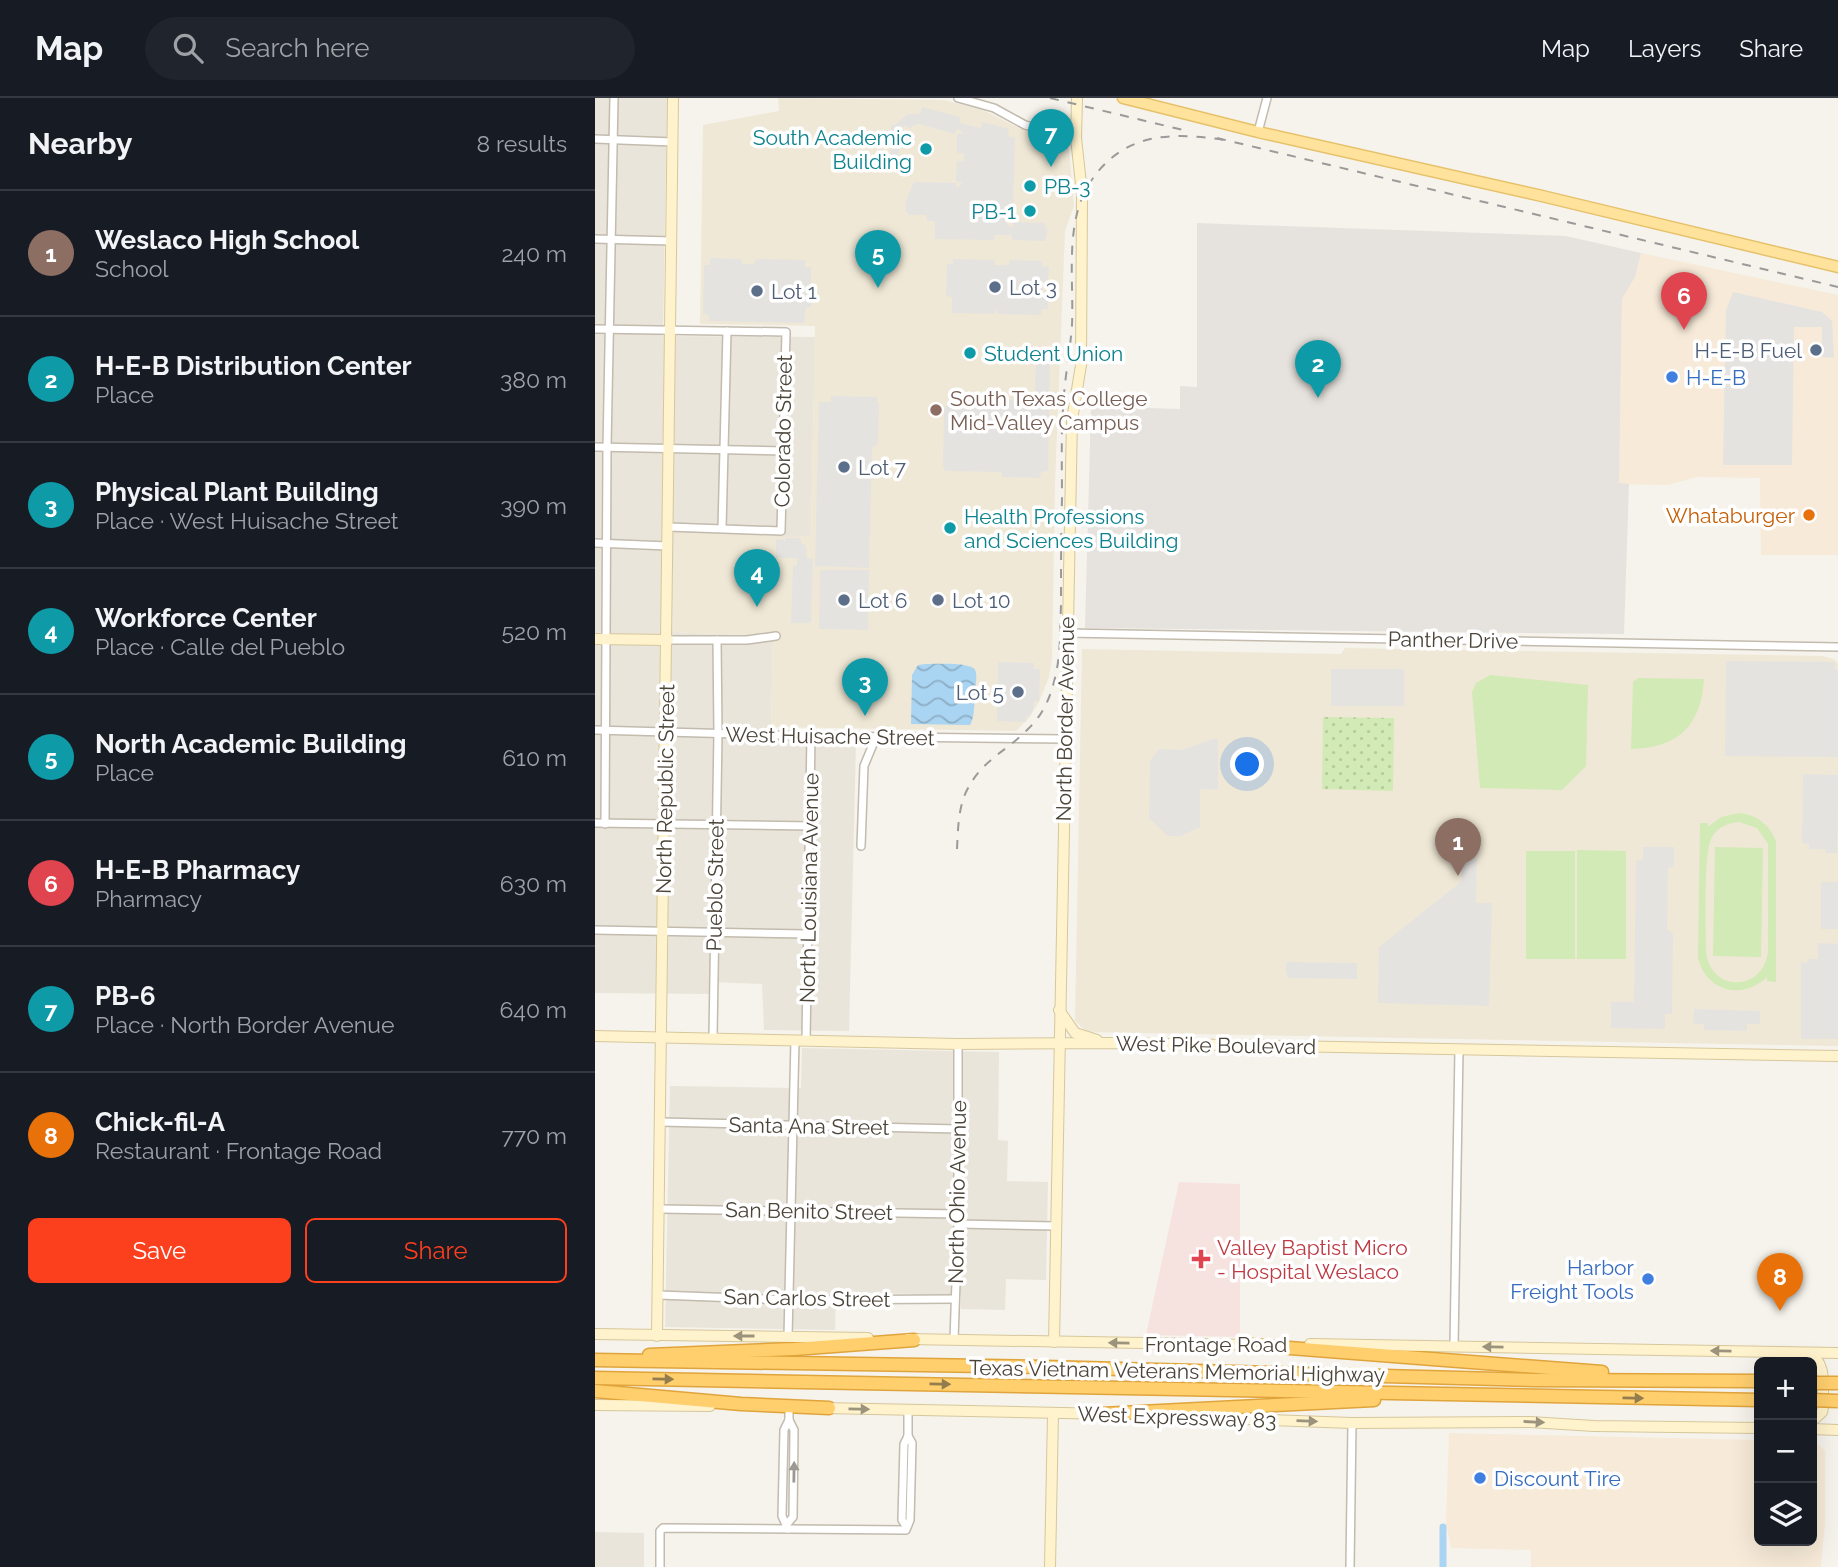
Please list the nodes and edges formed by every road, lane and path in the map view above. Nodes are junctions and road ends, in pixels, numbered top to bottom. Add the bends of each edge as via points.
1 (614, 98) edge
2 (673, 98) edge
3 (958, 98) edge
4 (1077, 98) edge
5 (1123, 98) edge
6 (1267, 98) edge
7 (1258, 132) junction
8 (1076, 138) junction
9 (595, 139) edge
10 (613, 139) junction
11 (673, 142) junction
12 (595, 239) edge
13 (612, 239) junction
14 (672, 241) junction
15 (1838, 267) edge
16 (595, 329) edge
17 (610, 329) junction
18 (670, 330) junction
19 (727, 331) junction
20 (595, 447) edge
21 (607, 447) junction
22 (668, 448) junction
23 (726, 450) junction
24 (783, 451) junction
25 (669, 527) junction
26 (722, 528) junction
27 (595, 543) edge
28 (606, 543) junction
29 (668, 546) junction
30 (1067, 633) junction
31 (776, 636) dead end
32 (600, 639) edge
33 (668, 640) junction
34 (717, 640) junction
35 (1838, 648) edge
36 (595, 730) edge
37 (605, 730) junction
38 (666, 732) junction
39 (718, 733) junction
40 (811, 736) junction
41 (876, 737) junction
42 (1065, 739) junction
43 (595, 824) edge
44 (605, 824) junction
45 (664, 824) junction
46 (810, 826) junction
47 (716, 827) junction
48 (861, 846) dead end
49 (595, 930) edge
50 (662, 931) junction
51 (713, 932) junction
52 (807, 934) junction
53 (1059, 1010) junction
54 (595, 1037) edge
55 (661, 1037) junction
56 (713, 1037) junction
57 (800, 1040) junction
58 (958, 1044) junction
59 (1112, 1044) junction
60 (1059, 1045) junction
61 (1459, 1049) junction
62 (1838, 1056) edge
63 (661, 1122) junction
64 (794, 1125) junction
65 (958, 1129) junction
66 (660, 1209) junction
67 (793, 1211) junction
68 (958, 1214) junction
69 (958, 1224) junction
70 (1055, 1226) junction
71 (659, 1295) junction
72 (955, 1299) junction
73 (791, 1300) junction
74 (595, 1334) edge
75 (657, 1336) junction
76 (788, 1336) junction
77 (914, 1340) junction
78 (954, 1340) junction
79 (1054, 1342) junction
80 (1251, 1345) junction
81 (1454, 1346) junction
82 (1803, 1352) junction
83 (1838, 1353) edge
84 (595, 1359) edge
85 (595, 1378) edge
86 (1718, 1380) junction
87 (1754, 1381) edge
88 (1817, 1382) edge
89 (1838, 1383) edge
90 (595, 1391) edge
91 (1473, 1396) junction
92 (1754, 1400) edge
93 (1817, 1400) edge
94 (1838, 1401) edge
95 (595, 1405) edge
96 (789, 1407) junction
97 (829, 1408) junction
98 (908, 1410) junction
99 (1053, 1414) junction
100 (1102, 1414) junction
101 (1813, 1420) edge
102 (1352, 1423) junction
103 (1754, 1429) edge
104 (1817, 1429) edge
105 (1838, 1430) edge
106 (788, 1526) junction
107 (660, 1567) edge
108 (1050, 1567) edge
109 (1350, 1567) edge

1 - 10 street
2 - 11 street, North Republic Street
3 - 8 street via 994,108 1025,125
4 - 8 street, North Border Avenue
5 - 7 main road
6 - 7 street
7 - 15 main road
8 - 30 street, North Border Avenue via 1082,193 1081,365 1072,420
9 - 10 street
10 - 11 street
10 - 13 street
11 - 14 street, North Republic Street
12 - 13 street
13 - 14 street
13 - 17 street
14 - 18 street, North Republic Street
16 - 17 street
17 - 18 street
17 - 21 street
18 - 19 street
18 - 22 street, North Republic Street
19 - 23 street
19 - 24 street, Colorado Street via 786,332
20 - 21 street
21 - 22 street
21 - 28 street
22 - 23 street
22 - 25 street, North Republic Street
23 - 24 street
23 - 26 street
24 - 26 street, Colorado Street via 781,531
25 - 26 street
25 - 29 street, North Republic Street
27 - 28 street
28 - 29 street
28 - 32 street
29 - 33 street, North Republic Street
30 - 35 street, Panther Drive
30 - 42 street, North Border Avenue
31 - 34 street
32 - 33 street
32 - 37 street
33 - 34 street
33 - 38 street, North Republic Street
34 - 39 street, Pueblo Street
36 - 37 street, West Huisache Street
37 - 38 street, West Huisache Street
37 - 44 street
38 - 39 street, West Huisache Street
38 - 45 street, North Republic Street
39 - 40 street, West Huisache Street
39 - 47 street, Pueblo Street
40 - 41 street, West Huisache Street
40 - 46 street, North Louisiana Avenue
41 - 42 street, West Huisache Street
41 - 48 street via 864,766
42 - 53 street, North Border Avenue
43 - 44 street
44 - 45 street
45 - 47 street
45 - 50 street, North Republic Street
46 - 47 street
46 - 52 street, North Louisiana Avenue
47 - 51 street, Pueblo Street
49 - 50 street
50 - 51 street
50 - 55 street, North Republic Street
51 - 52 street
51 - 56 street, Pueblo Street
52 - 57 street, North Louisiana Avenue
53 - 59 street via 1075,1033
53 - 60 street, North Border Avenue
54 - 55 street, West Pike Boulevard
55 - 56 street, West Pike Boulevard
55 - 63 street, North Republic Street
56 - 57 street, West Pike Boulevard
57 - 58 street, West Pike Boulevard
57 - 64 street, North Louisiana Avenue
58 - 60 street, West Pike Boulevard
58 - 65 street, North Ohio Avenue
59 - 60 street, West Pike Boulevard
59 - 61 street, West Pike Boulevard
60 - 70 street, North Border Avenue
61 - 62 street, West Pike Boulevard
61 - 81 street
63 - 64 street, Santa Ana Street
63 - 66 street, North Republic Street
64 - 65 street, Santa Ana Street
64 - 67 street, North Louisiana Avenue
65 - 68 street, North Ohio Avenue
66 - 67 street, San Benito Street
66 - 71 street, North Republic Street
67 - 68 street, San Benito Street
67 - 73 street, North Louisiana Avenue
68 - 69 street, North Ohio Avenue
69 - 70 street
69 - 72 street, North Ohio Avenue
70 - 79 street, North Border Avenue
71 - 73 street, San Carlos Street
71 - 75 street, North Republic Street
72 - 73 street, San Carlos Street
72 - 78 street, North Ohio Avenue
73 - 76 street, North Louisiana Avenue
74 - 75 street, Frontage Road
76 -> 75 street, Frontage Road
76 - 77 street, Frontage Road
77 - 78 street, Frontage Road
77 - 84 highway
78 - 79 street, Frontage Road
80 -> 79 street, Frontage Road
80 - 81 street, Frontage Road
80 - 86 highway
82 -> 81 street, Frontage Road
82 - 83 street, Frontage Road
82 - 101 street via 1821,1364 1822,1412
84 - 86 highway, Texas Vietnam Veterans Memorial Highway
85 -> 91 highway, Texas Vietnam Veterans Memorial Highway
86 - 87 highway, Texas Vietnam Veterans Memorial Highway
88 - 89 highway, bridge
90 - 97 highway
91 -> 92 highway, Texas Vietnam Veterans Memorial Highway
91 - 100 highway
93 - 94 highway, bridge
95 - 96 street, West Expressway 83
96 - 97 street, West Expressway 83
96 - 106 street via 784,1430 782,1517
97 -> 98 street, West Expressway 83
98 - 99 street, West Expressway 83
98 - 106 street via 902,1520 906,1530
99 - 100 street, West Expressway 83
99 - 108 street
100 -> 102 street, West Expressway 83
102 -> 103 street, West Expressway 83 via 1530,1422
102 - 109 street
104 - 105 street
106 - 107 street via 663,1528

